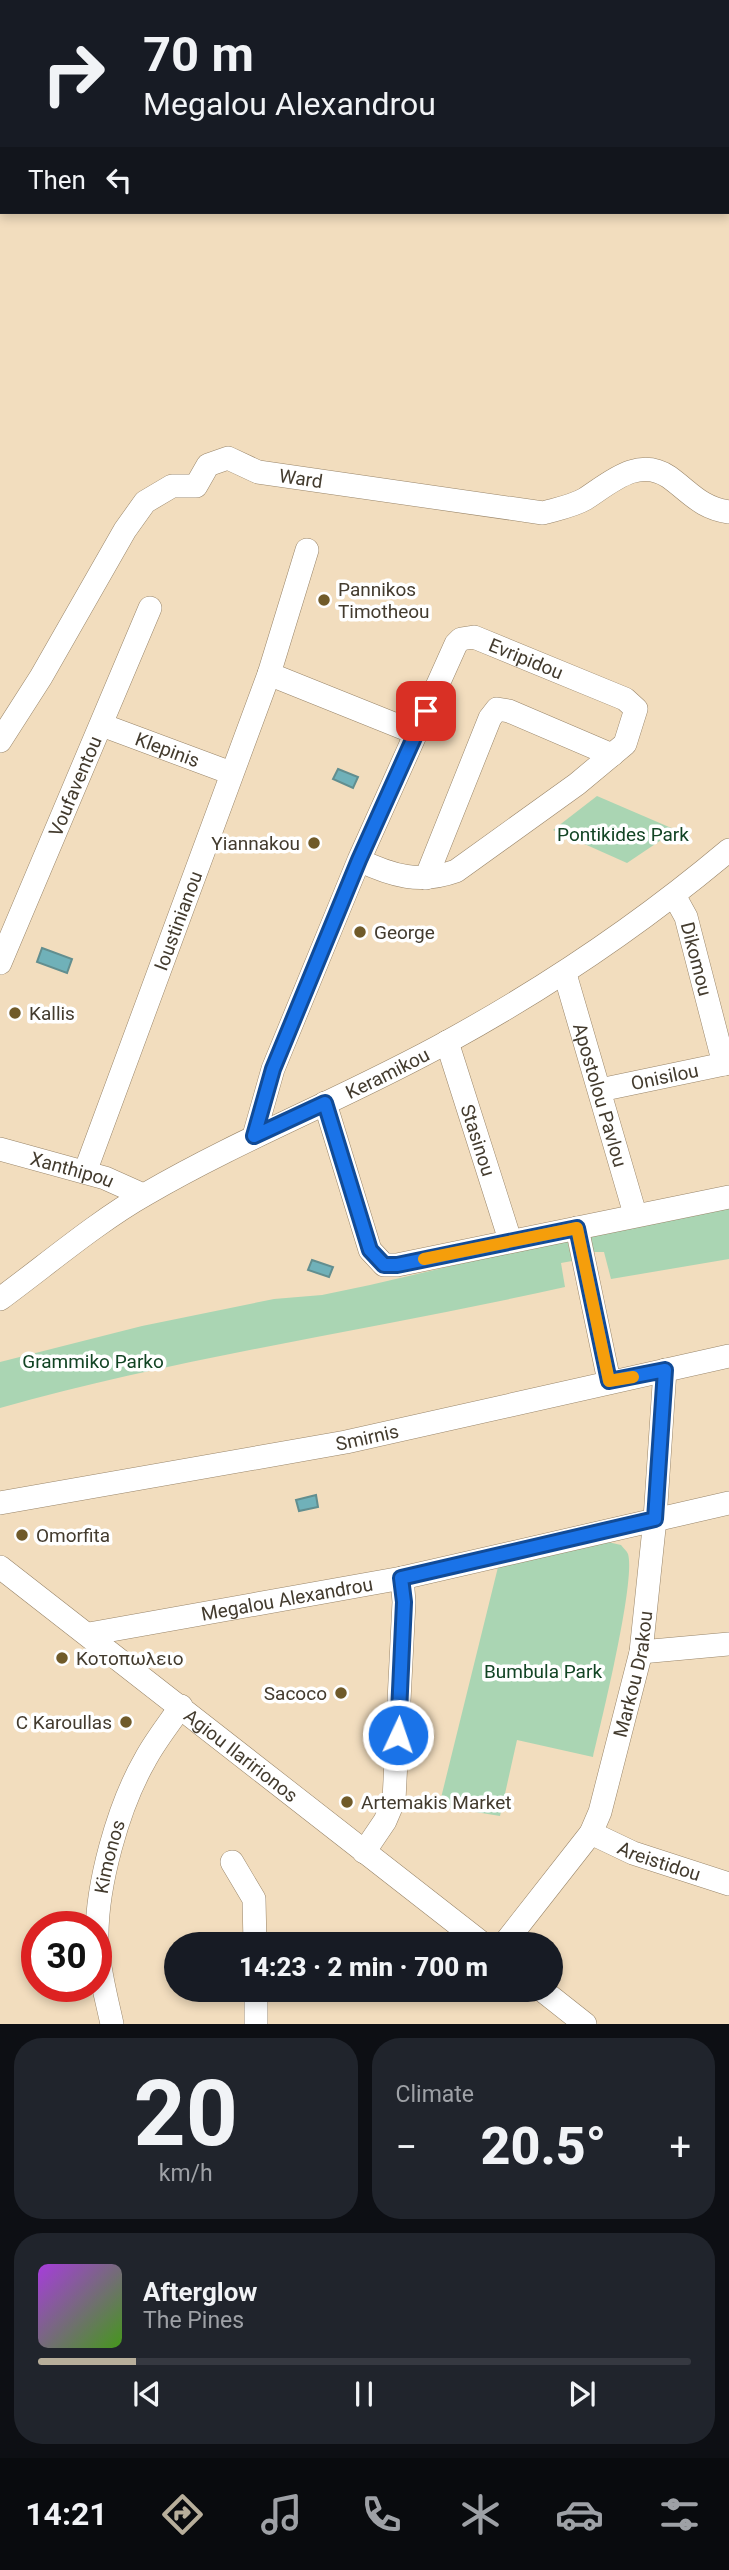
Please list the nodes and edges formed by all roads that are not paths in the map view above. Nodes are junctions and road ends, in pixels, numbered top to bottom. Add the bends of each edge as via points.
1 (729, 512) edge
2 (307, 550) dead end
3 (150, 608) dead end
4 (269, 674) junction
5 (103, 725) junction
6 (416, 733) junction
7 (0, 741) edge
8 (612, 755) junction
9 (232, 773) junction
10 (729, 850) edge
11 (359, 860) junction
12 (426, 878) junction
13 (675, 897) junction
14 (0, 963) edge
15 (565, 974) junction
16 (447, 1042) junction
17 (726, 1063) edge
18 (600, 1090) junction
19 (325, 1103) junction
20 (254, 1136) junction
21 (0, 1149) edge
22 (85, 1172) junction
23 (143, 1195) junction
24 (729, 1197) edge
25 (635, 1214) junction
26 (577, 1228) junction
27 (510, 1240) junction
28 (0, 1299) edge
29 (729, 1356) edge
30 (665, 1370) junction
31 (609, 1381) junction
32 (0, 1503) edge
33 (729, 1503) edge
34 (655, 1519) junction
35 (0, 1567) edge
36 (401, 1578) junction
37 (89, 1634) junction
38 (729, 1644) edge
39 (641, 1652) junction
40 (181, 1706) junction
41 (591, 1833) junction
42 (364, 1852) junction
43 (232, 1862) dead end
44 (729, 1884) edge
45 (255, 1932) edge
46 (467, 1932) edge
47 (513, 1932) edge
48 (256, 2002) edge
49 (557, 2002) edge
50 (112, 2024) edge
51 (256, 2024) edge
52 (585, 2024) edge

1 - 7 street, Ward via 709,509 660,471 638,470 615,477 583,500 543,513 258,472 228,458 208,465 196,486 172,486 145,502
2 - 4 street, Ioustinianou
3 - 5 street, Voufaventou
4 - 6 street
4 - 9 street, Ioustinianou
5 - 9 street, Klepinis
5 - 14 street, Voufaventou
6 - 8 street, Evripidou via 456,644 474,637 631,703 636,709 634,723 625,744
6 - 11 street, Evripidou
8 - 12 street, Evripidou via 464,867
8 - 12 street via 497,709
9 - 22 street, Ioustinianou
10 - 13 street, Keramikou
11 - 12 street, Evripidou via 396,876
11 - 20 street, Evripidou via 273,1069
13 - 15 street, Keramikou
13 - 17 street, Dikomou via 686,917
15 - 16 street, Keramikou
15 - 18 street, Apostolou Pavlou
16 - 19 street, Keramikou
16 - 27 street, Stasinou
17 - 18 street, Onisilou
18 - 25 street, Apostolou Pavlou
19 - 20 street, Keramikou
19 - 27 street via 377,1261 397,1265
20 - 23 street, Keramikou
21 - 22 street, Xanthipou
22 - 23 street, Xanthipou
23 - 28 street, Keramikou
24 - 25 street
25 - 26 street
26 - 27 street
26 - 31 street
29 - 30 street, Smirnis
30 - 31 street, Smirnis
30 - 34 street, Markou Drakou
31 - 32 street, Smirnis via 346,1442
33 - 34 street, Megalou Alexandrou
34 - 36 street, Megalou Alexandrou
34 - 39 street, Markou Drakou
35 - 37 street, Agiou Ilaririonos
36 - 37 street, Megalou Alexandrou
36 - 42 street via 404,1602 394,1800
37 - 40 street, Agiou Ilaririonos
38 - 39 street
39 - 41 street, Markou Drakou
40 - 42 street, Agiou Ilaririonos
40 - 50 street, Kimonos via 138,1773 102,1890 98,1954
41 - 44 street, Areistidou via 632,1853
41 - 47 street, Markou Drakou
42 - 46 street, Agiou Ilaririonos
43 - 45 street via 254,1899
48 - 51 street
49 - 52 street

